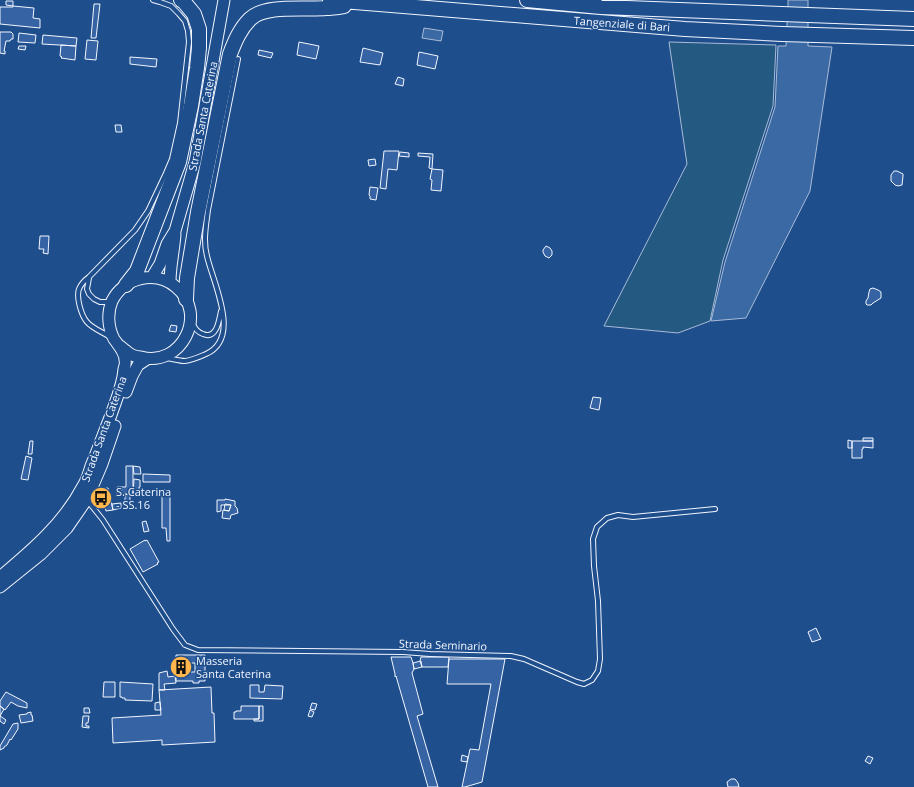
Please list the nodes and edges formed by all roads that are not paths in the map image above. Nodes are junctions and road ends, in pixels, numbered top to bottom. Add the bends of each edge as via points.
1 (153, 0) edge
2 (181, 0) edge
3 (224, 0) edge
4 (330, 0) edge
5 (527, 0) edge
6 (368, 4) junction
7 (914, 19) edge
8 (914, 38) edge
9 (238, 59) dead end
10 (175, 231) junction
11 (89, 277) junction
12 (152, 277) junction
13 (170, 282) junction
14 (126, 285) junction
15 (186, 299) junction
16 (112, 301) junction
17 (222, 308) junction
18 (190, 321) junction
19 (117, 343) junction
20 (161, 358) junction
21 (147, 359) junction
22 (87, 499) junction
23 (715, 509) dead end
24 (0, 577) edge
25 (0, 587) edge

1 - 11 lane via 171,6 179,14 185,22 189,42 180,123 172,158 148,211 135,230
2 - 14 highway via 194,14 199,28 199,48 191,106 179,162 137,271
3 - 10 street, Strada Santa Caterina via 195,162
4 - 6 highway, Tangenziale di Bari
5 - 7 highway, Tangenziale di Bari via 601,7
6 - 8 highway, Tangenziale di Bari via 685,29
6 - 15 highway via 265,11 251,18 237,35 230,54 198,212
9 - 17 lane via 205,228 207,256
10 - 12 street, Strada Santa Caterina
10 - 13 street, Strada Santa Caterina
11 - 16 lane via 89,294 100,302
11 - 19 lane via 79,289 78,298 82,312 87,322
12 - 13 street
12 - 14 street via 138,279
13 - 15 street
14 - 16 street
15 - 18 street via 190,308
16 - 19 street, Strada Santa Caterina via 109,311 110,330
17 - 18 lane via 218,326 211,335 200,333
17 - 20 lane via 223,334 211,352 184,361
18 - 20 street via 186,338 171,353
19 - 21 street via 132,355
19 - 24 street, Strada Santa Caterina via 126,360 123,380 84,485 70,508 46,536
20 - 21 street
21 - 22 street, Strada Santa Caterina via 138,365 132,376 102,464
22 - 23 lane, Strada Seminario via 173,629 185,645 198,650 511,656 584,684 592,680 598,671 600,659 593,539 597,527 607,518 618,515 633,517
22 - 25 street, Strada Santa Caterina via 67,528 41,554

